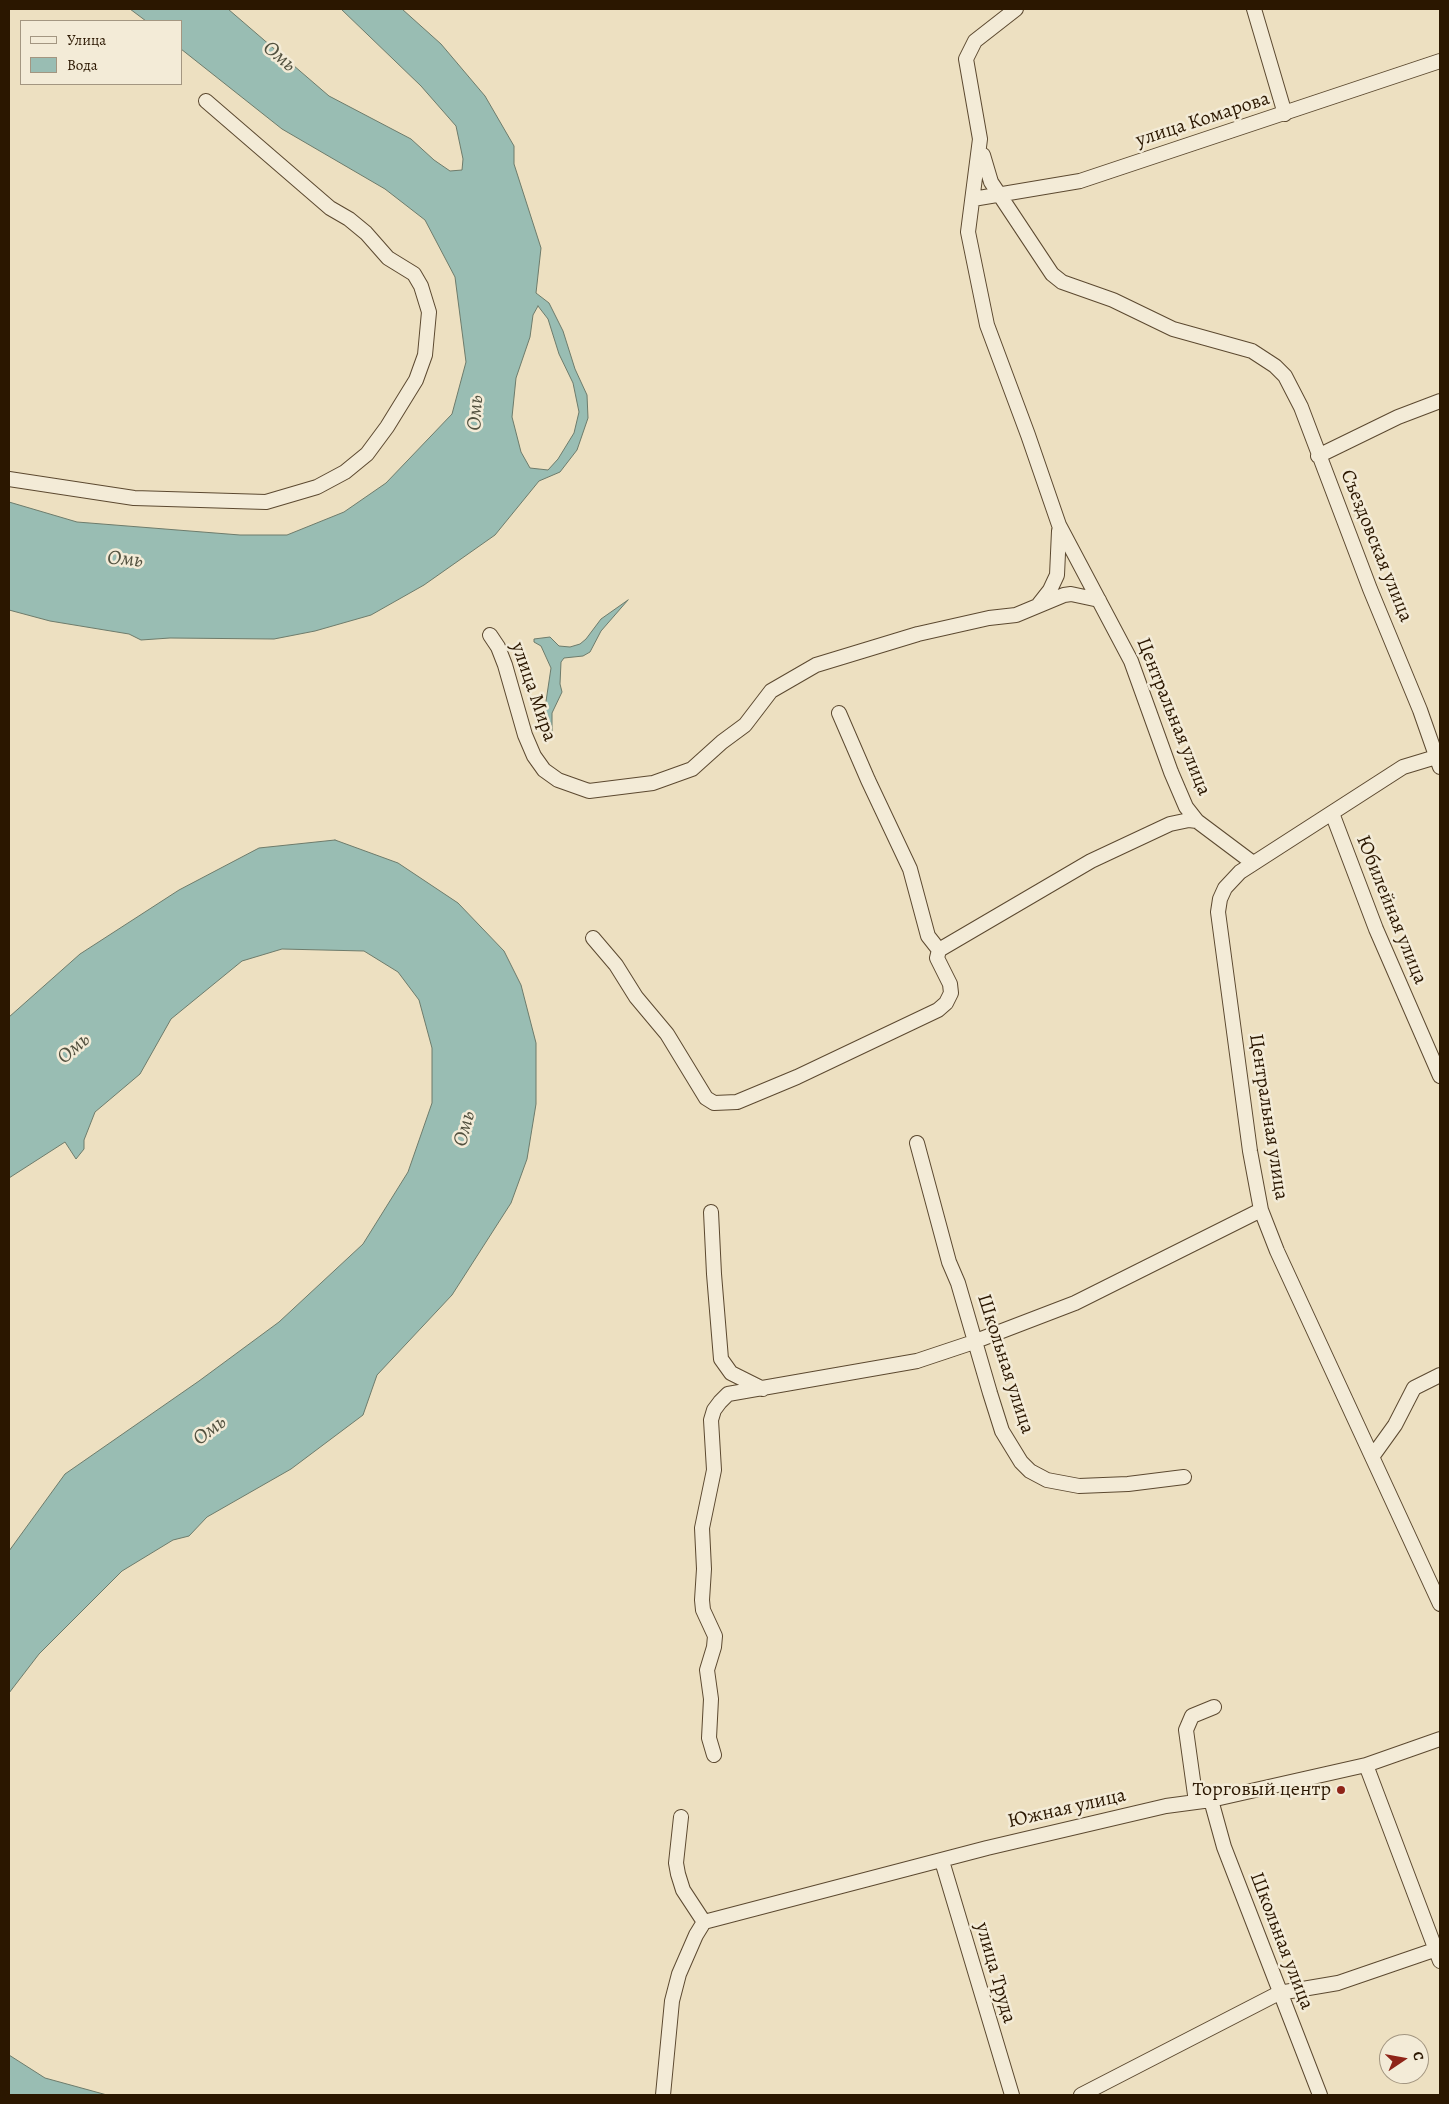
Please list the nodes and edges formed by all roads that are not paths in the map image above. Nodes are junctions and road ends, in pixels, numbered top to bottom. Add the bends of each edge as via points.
1 (1016, 9) edge
2 (1254, 9) edge
3 (1440, 62) edge
4 (206, 101) dead end
5 (1285, 114) junction
6 (980, 139) junction
7 (1002, 195) junction
8 (973, 199) junction
9 (1440, 401) edge
10 (1318, 456) junction
11 (9, 479) edge
12 (1059, 525) junction
13 (1099, 600) junction
14 (1034, 609) junction
15 (490, 635) dead end
16 (839, 713) dead end
17 (1438, 762) edge
18 (1332, 812) junction
19 (1196, 821) junction
20 (1253, 863) junction
21 (593, 938) dead end
22 (939, 950) junction
23 (1440, 1076) edge
24 (917, 1143) dead end
25 (1261, 1210) junction
26 (711, 1212) dead end
27 (975, 1340) junction
28 (1440, 1375) edge
29 (764, 1389) junction
30 (1372, 1457) junction
31 (1184, 1477) dead end
32 (1440, 1604) edge
33 (1214, 1707) dead end
34 (1440, 1739) edge
35 (714, 1755) dead end
36 (1366, 1765) junction
37 (1211, 1800) junction
38 (1196, 1802) junction
39 (681, 1817) dead end
40 (942, 1861) junction
41 (704, 1922) junction
42 (1439, 1953) edge
43 (1280, 1993) junction
44 (663, 2095) edge
45 (1012, 2095) edge
46 (1081, 2095) edge
47 (1320, 2095) edge

1 - 6 street, Центральная улица via 975,42 966,59
2 - 5 street
3 - 5 street, улица Комарова
4 - 11 street via 330,208 366,233 388,258 414,274 429,312 425,355 416,380 367,454 345,472 317,487 266,502 134,498
5 - 7 street, улица Комарова via 1080,182
6 - 7 street, Съездовская улица via 991,182
6 - 8 street, Центральная улица
7 - 8 street, улица Комарова
7 - 10 street, Съездовская улица via 1052,274 1062,282 1113,300 1173,329 1244,349 1264,358 1285,376 1294,392
8 - 12 street, Центральная улица via 968,232 987,326
9 - 10 street via 1398,417
10 - 17 street, Съездовская улица via 1414,692
12 - 13 street, Центральная улица
12 - 14 street via 1057,575 1050,590
13 - 14 street via 1071,594
13 - 19 street, Центральная улица via 1131,661 1171,772 1186,807
14 - 15 street, улица Мира via 918,634 816,665 771,691 745,725 692,769 653,783 589,791 558,780 544,770 534,756 505,666
16 - 22 street via 910,869 928,936
17 - 18 street via 1403,767
18 - 20 street
18 - 23 street, Юбилейная улица via 1372,920
19 - 20 street, Центральная улица
19 - 22 street via 1170,824 1091,861
20 - 25 street, Центральная улица via 1225,888 1218,912
21 - 22 street via 667,1034 706,1098 724,1104 751,1098 938,1010 950,993 950,984 937,958
24 - 27 street, Школьная улица via 949,1262
25 - 27 street via 1075,1303
25 - 30 street, Центральная улица via 1276,1251
26 - 29 street via 721,1359 731,1373
27 - 29 street via 917,1361
27 - 31 street, Школьная улица via 1002,1431 1010,1447 1030,1471 1047,1480 1079,1486
28 - 30 street via 1414,1388 1395,1425
29 - 35 street via 728,1394 714,1410 711,1420 714,1470 702,1528 702,1605 715,1636 707,1670 711,1699 709,1738
30 - 32 street, Центральная улица
33 - 38 street via 1192,1716 1186,1730
34 - 36 street, Южная улица
36 - 37 street, Южная улица
36 - 42 street
37 - 38 street, Южная улица
37 - 43 street, Школьная улица via 1224,1847
38 - 40 street, Южная улица via 1166,1806
39 - 41 street via 676,1862 678,1874 683,1890
40 - 41 street, Южная улица
40 - 45 street, улица Труда
41 - 44 street via 679,1974 672,2001
42 - 43 street via 1338,1983
43 - 46 street
43 - 47 street, Школьная улица

